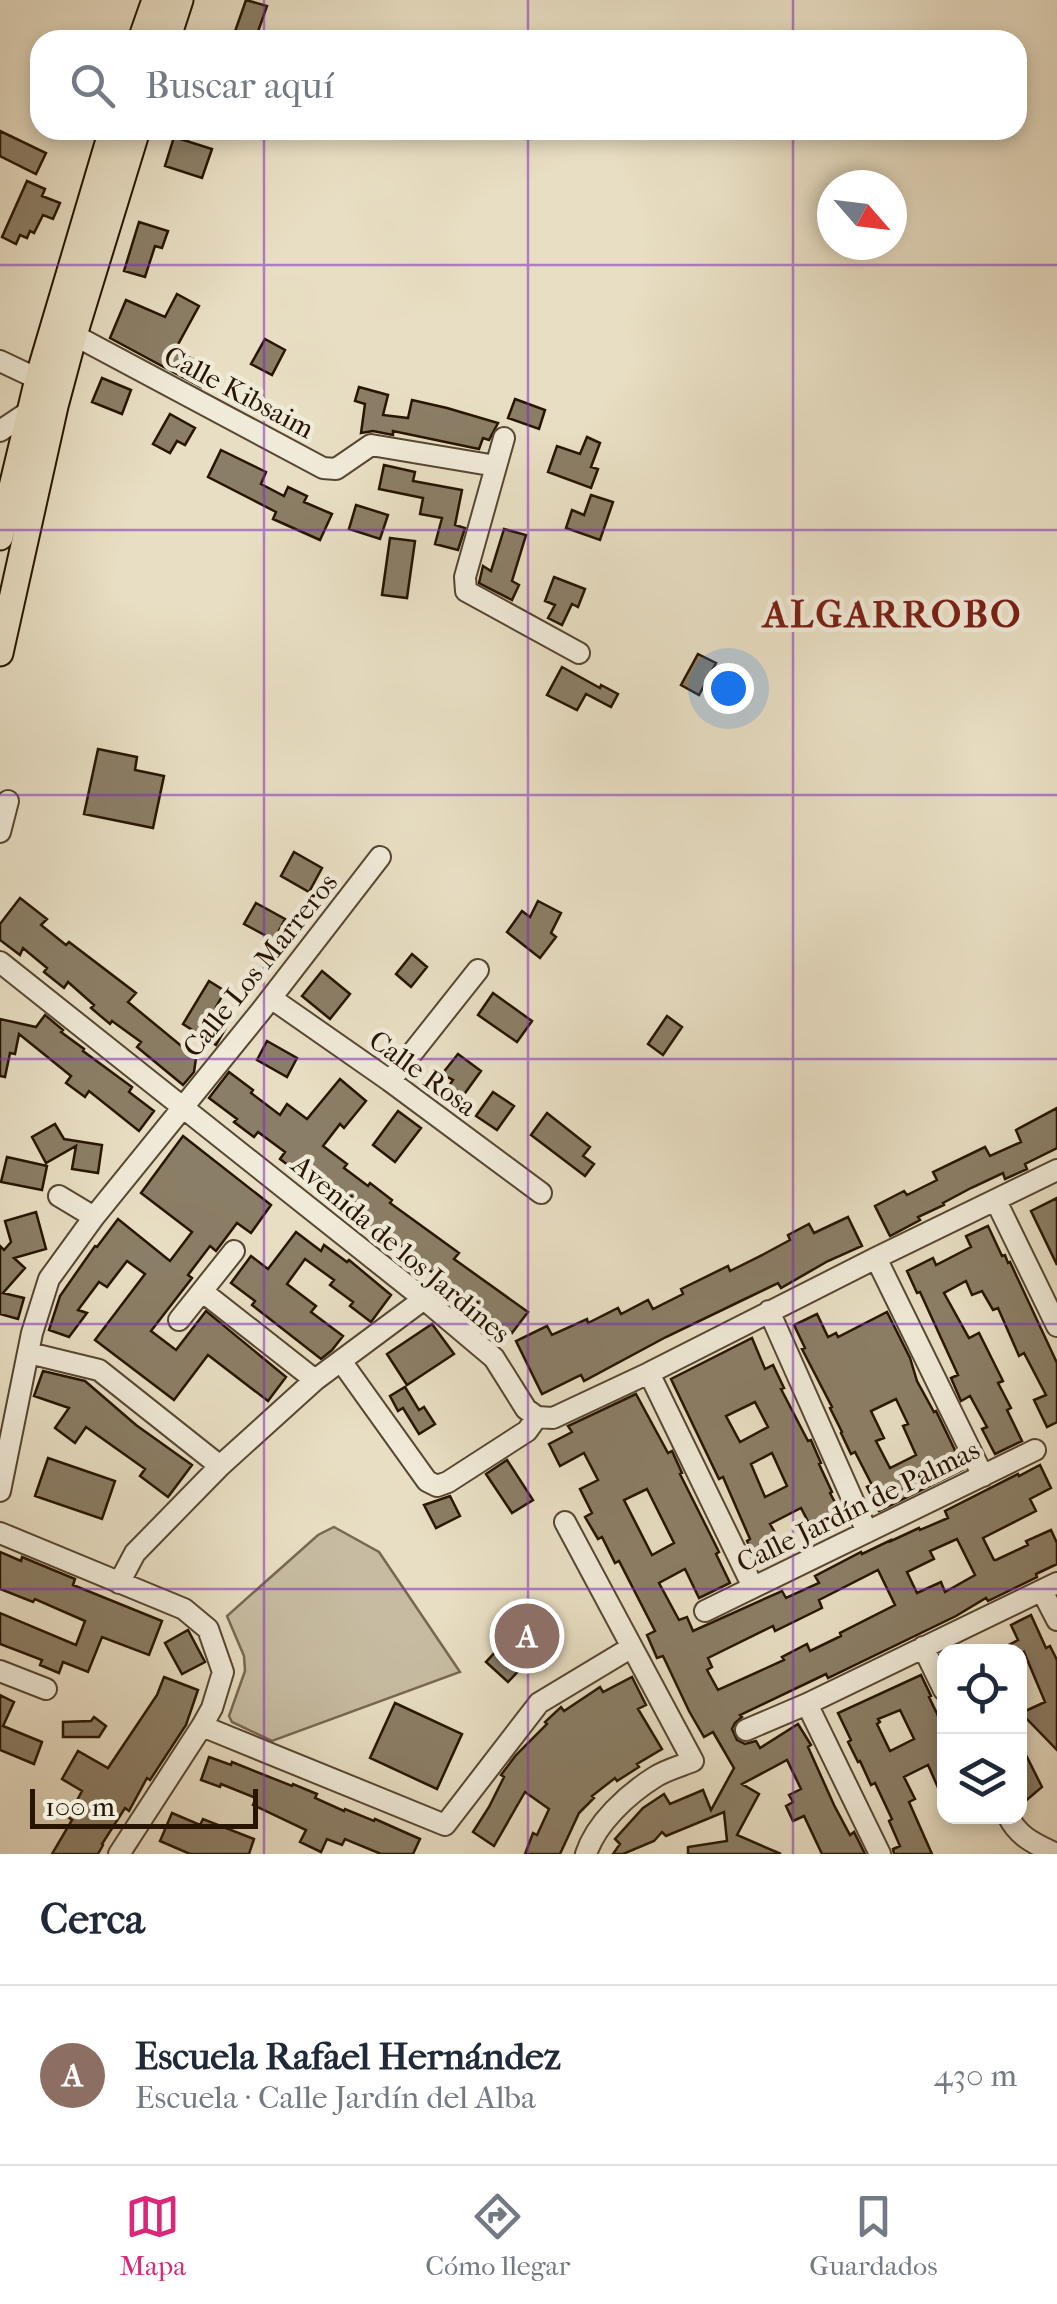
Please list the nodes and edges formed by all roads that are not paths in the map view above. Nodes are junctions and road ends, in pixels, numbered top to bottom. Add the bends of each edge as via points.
1 (155, 0) edge
2 (180, 0) edge
3 (145, 30) edge
4 (170, 30) edge
5 (109, 140) edge
6 (134, 140) edge
7 (74, 335) junction
8 (0, 361) edge
9 (38, 379) junction
10 (30, 410) junction
11 (0, 431) edge
12 (504, 438) dead end
13 (496, 466) junction
14 (0, 537) edge
15 (0, 652) edge
16 (579, 653) dead end
17 (8, 800) dead end
18 (0, 832) edge
19 (380, 856) dead end
20 (0, 962) edge
21 (478, 970) dead end
22 (271, 998) junction
23 (390, 1082) junction
24 (183, 1107) junction
25 (1057, 1170) edge
26 (541, 1193) dead end
27 (58, 1196) dead end
28 (996, 1201) junction
29 (94, 1217) junction
30 (234, 1251) dead end
31 (876, 1258) junction
32 (202, 1292) junction
33 (424, 1298) junction
34 (769, 1311) junction
35 (178, 1320) dead end
36 (1057, 1326) edge
37 (29, 1353) junction
38 (341, 1360) junction
39 (649, 1373) junction
40 (315, 1380) junction
41 (537, 1417) junction
42 (1035, 1450) dead end
43 (220, 1466) junction
44 (983, 1476) junction
45 (0, 1491) edge
46 (565, 1522) dead end
47 (867, 1532) junction
48 (0, 1533) edge
49 (119, 1582) junction
50 (1049, 1587) edge
51 (753, 1588) junction
52 (705, 1611) dead end
53 (1057, 1620) edge
54 (632, 1647) junction
55 (923, 1647) junction
56 (0, 1671) edge
57 (937, 1676) edge
58 (46, 1689) dead end
59 (807, 1704) junction
60 (202, 1726) junction
61 (746, 1730) dead end
62 (1012, 1824) edge
63 (129, 1851) edge
64 (586, 1854) edge
65 (880, 1854) edge
66 (1056, 1854) edge

1 - 3 main road
2 - 4 main road
5 - 9 main road
6 - 7 main road
7 - 13 street, Calle Kibsaim via 323,468 336,469 371,445
7 - 15 main road
8 - 9 street
9 - 10 main road
10 - 11 street
10 - 14 main road
12 - 13 street
13 - 16 street via 466,592
17 - 18 street
19 - 22 street, Calle Los Marreros
20 - 24 street, Avenida de los Jardines
21 - 23 street
22 - 23 street, Calle Rosa
22 - 24 street, Calle Los Marreros
23 - 26 street, Calle Rosa
24 - 29 street, Calle Los Marreros
24 - 33 street, Avenida de los Jardines
25 - 28 street
27 - 29 street
28 - 31 street
28 - 36 street
29 - 37 street, Calle Los Marreros via 49,1279
30 - 32 street
31 - 34 street
31 - 44 street
32 - 35 street
32 - 40 street
33 - 38 street
33 - 41 street, Avenida de los Jardines via 494,1358
34 - 39 street
34 - 47 street
37 - 43 street via 99,1370
37 - 45 street, Calle Los Marreros
38 - 40 street
38 - 41 street via 437,1486 527,1431
39 - 41 street via 553,1418
39 - 51 street
40 - 43 street
42 - 44 street, Calle Jardín de Palmas
43 - 49 street via 135,1553
44 - 47 street, Calle Jardín de Palmas
46 - 54 street
47 - 51 street, Calle Jardín de Palmas
48 - 49 street
49 - 60 street via 184,1609 208,1630 223,1672
50 - 53 street
50 - 55 street
51 - 52 street, Calle Jardín de Palmas
54 - 60 street via 539,1703 445,1824
54 - 64 street via 693,1762 657,1776 617,1807
55 - 57 street
55 - 59 street
56 - 58 street
59 - 61 street
59 - 65 street
60 - 63 street
62 - 66 street

